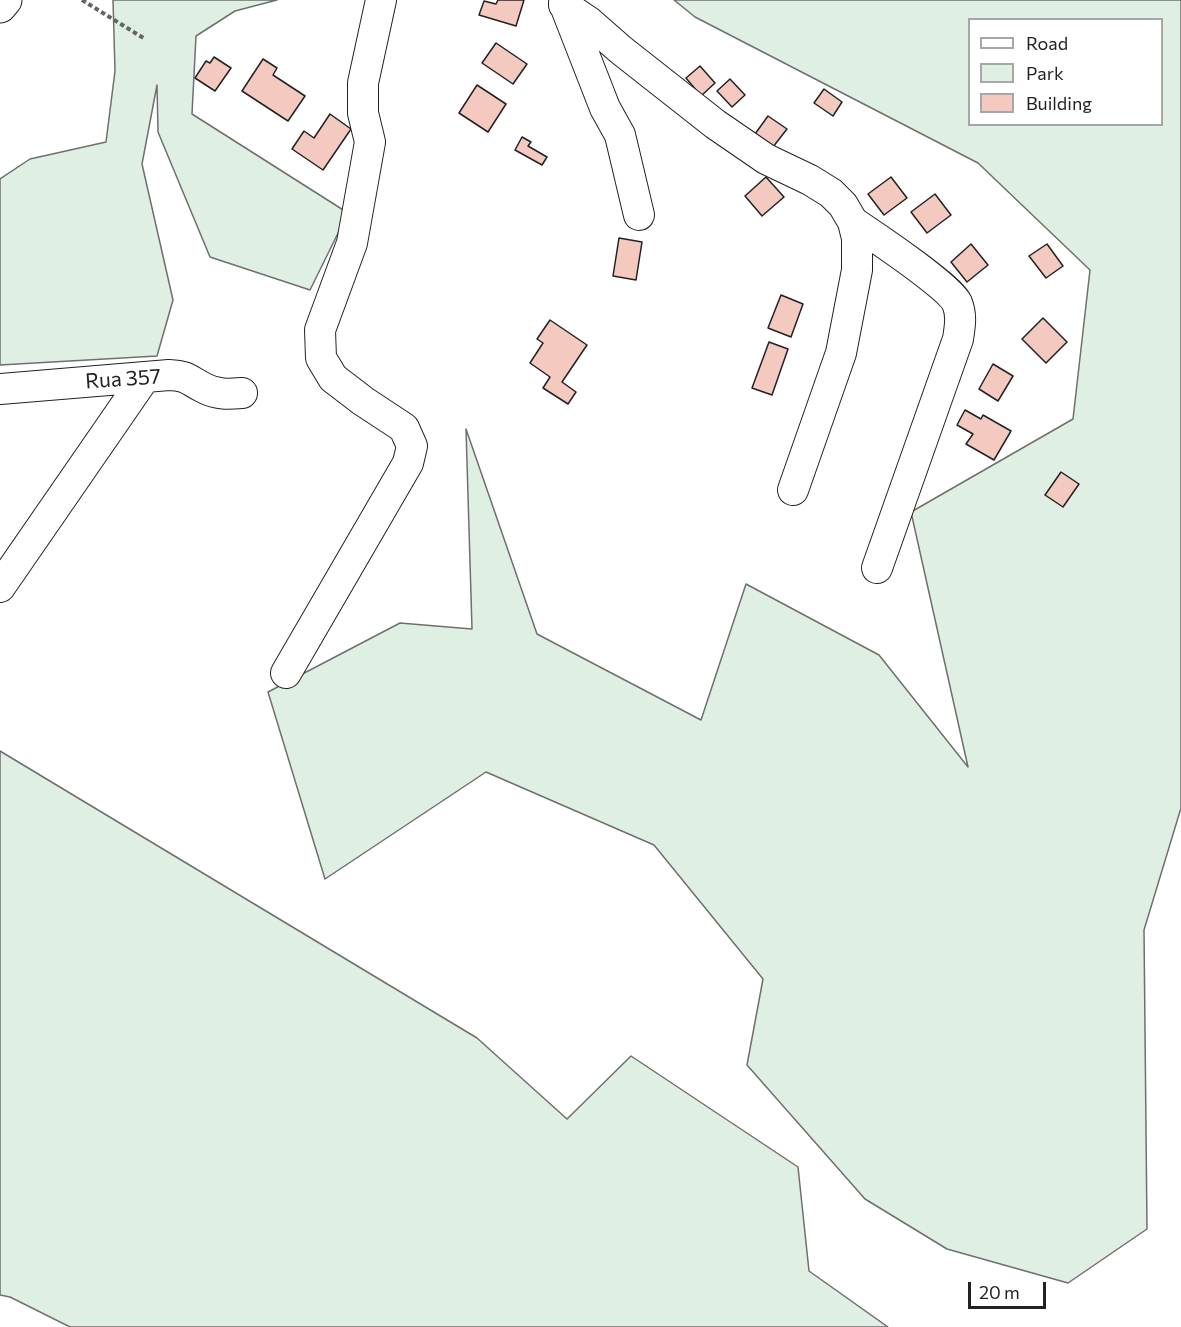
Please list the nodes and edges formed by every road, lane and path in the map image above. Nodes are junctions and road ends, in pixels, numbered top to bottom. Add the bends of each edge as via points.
1 (5, 0) edge
2 (82, 0) edge
3 (381, 0) edge
4 (563, 2) edge
5 (0, 6) edge
6 (145, 39) dead end
7 (639, 215) dead end
8 (853, 222) junction
9 (145, 377) junction
10 (0, 389) edge
11 (242, 393) dead end
12 (793, 490) dead end
13 (877, 568) dead end
14 (0, 587) edge
15 (286, 673) dead end

1 - 5 main road
2 - 6 path
3 - 15 street via 363,83 363,113 370,142 352,243 321,330 321,358 333,378 404,428 412,446 408,463
4 - 7 street via 605,108 620,135
4 - 8 street via 734,137 766,159 831,192
8 - 12 street via 857,270 841,353
8 - 13 street via 957,300 962,319
9 - 10 street, Rua 357
9 - 11 street, Rua 357 via 184,376 221,394
9 - 14 street

